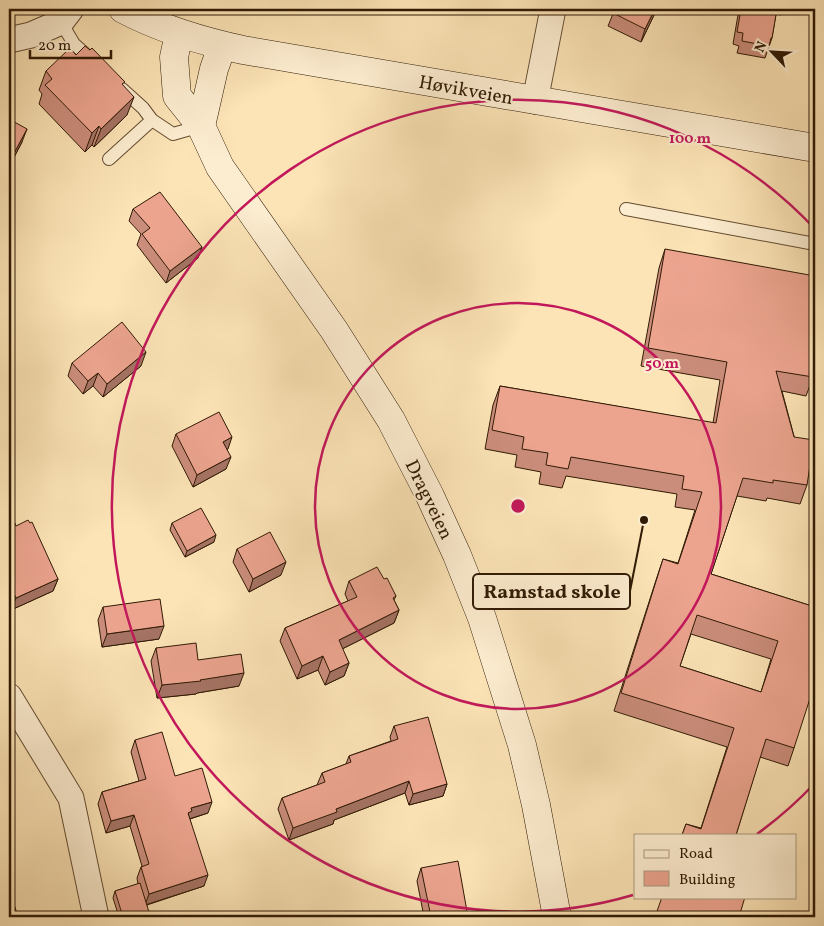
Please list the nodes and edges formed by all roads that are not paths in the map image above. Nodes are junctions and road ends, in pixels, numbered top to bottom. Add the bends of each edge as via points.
1 (123, 9) edge
2 (552, 9) edge
3 (66, 15) edge
4 (179, 34) junction
5 (9, 40) edge
6 (222, 46) junction
7 (102, 70) edge
8 (116, 83) edge
9 (535, 101) junction
10 (152, 120) junction
11 (201, 126) junction
12 (815, 148) edge
13 (109, 159) dead end
14 (626, 210) dead end
15 (815, 244) edge
16 (9, 696) edge
17 (96, 917) edge
18 (557, 917) edge

1 - 4 main road, Høvikveien
2 - 9 street
3 - 5 street via 31,35
3 - 7 lane via 74,44
4 - 6 main road, Høvikveien
4 - 11 main road, Dragveien via 174,57 176,96
6 - 9 main road, Høvikveien
6 - 11 main road
8 - 10 lane
9 - 12 main road, Høvikveien
10 - 11 lane via 173,134
10 - 13 lane
11 - 18 main road, Dragveien via 220,167 362,372 391,420 457,555 482,618 511,710 536,805
14 - 15 lane
16 - 17 street via 71,798

